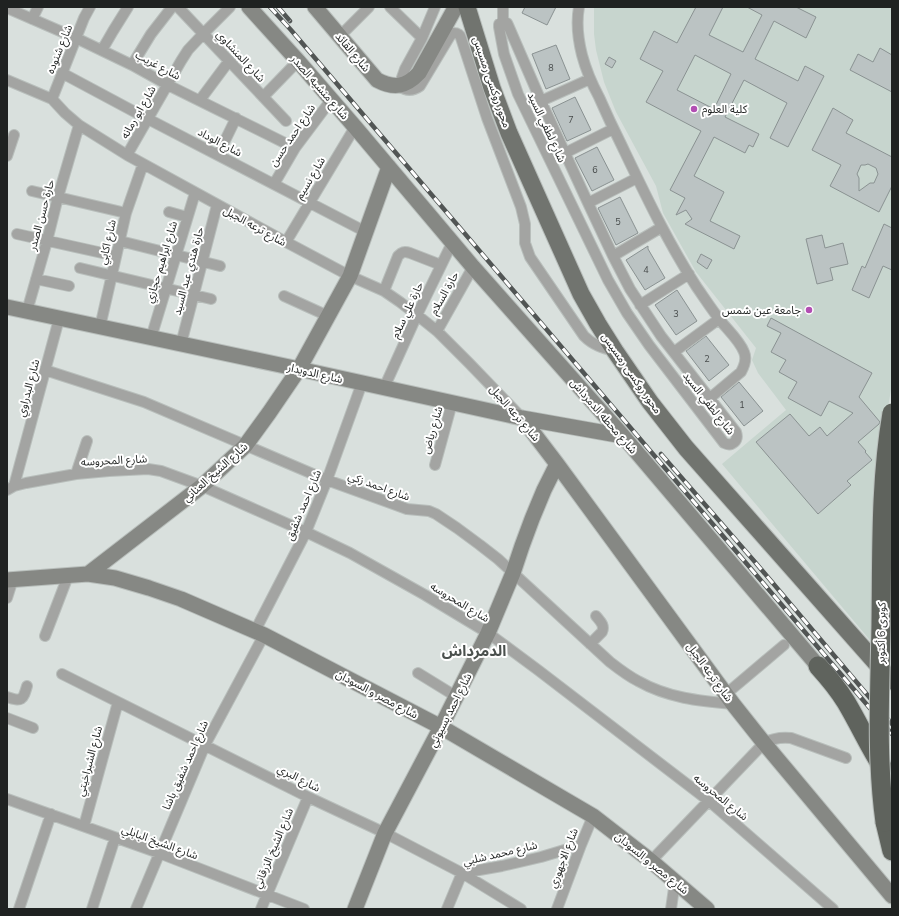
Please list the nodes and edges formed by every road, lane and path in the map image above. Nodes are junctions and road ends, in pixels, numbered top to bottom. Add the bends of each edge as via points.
1 (38, 7) edge
2 (90, 7) edge
3 (128, 7) edge
4 (172, 7) edge
5 (178, 7) edge
6 (230, 7) edge
7 (249, 7) edge
8 (315, 7) edge
9 (369, 7) edge
10 (390, 7) edge
11 (436, 7) edge
12 (503, 7) edge
13 (579, 7) edge
14 (7, 8) edge
15 (460, 8) edge
16 (32, 19) junction
17 (503, 21) junction
18 (203, 34) junction
19 (340, 36) junction
20 (76, 38) junction
21 (422, 38) junction
22 (102, 50) junction
23 (229, 61) junction
24 (298, 61) junction
25 (132, 65) junction
26 (62, 73) junction
27 (590, 79) junction
28 (7, 80) edge
29 (168, 85) junction
30 (399, 86) junction
31 (263, 97) junction
32 (52, 99) junction
33 (200, 100) junction
34 (331, 100) junction
35 (541, 101) junction
36 (148, 118) junction
37 (236, 118) junction
38 (286, 121) dead end
39 (79, 125) junction
40 (355, 127) junction
41 (614, 129) junction
42 (14, 135) dead end
43 (295, 148) junction
44 (565, 153) junction
45 (127, 155) junction
46 (218, 155) junction
47 (7, 156) edge
48 (143, 164) junction
49 (389, 167) junction
50 (637, 178) junction
51 (274, 184) junction
52 (32, 191) dead end
53 (195, 192) junction
54 (58, 197) junction
55 (309, 203) junction
56 (588, 203) junction
57 (217, 205) junction
58 (169, 212) dead end
59 (126, 213) junction
60 (188, 217) junction
61 (662, 226) junction
62 (366, 232) junction
63 (17, 234) dead end
64 (47, 241) junction
65 (120, 241) junction
66 (286, 242) junction
67 (452, 243) junction
68 (176, 255) junction
69 (116, 256) junction
70 (613, 256) junction
71 (202, 261) junction
72 (441, 265) junction
73 (220, 266) dead end
74 (473, 267) junction
75 (80, 268) dead end
76 (688, 274) junction
77 (112, 276) junction
78 (350, 276) junction
79 (36, 279) junction
80 (69, 286) dead end
81 (165, 289) junction
82 (384, 291) junction
83 (194, 295) junction
84 (284, 296) dead end
85 (211, 299) dead end
86 (640, 305) junction
87 (7, 307) edge
88 (27, 311) junction
89 (417, 314) junction
90 (328, 316) junction
91 (719, 318) junction
92 (59, 319) junction
93 (100, 327) junction
94 (437, 332) junction
95 (151, 338) junction
96 (181, 344) junction
97 (614, 351) junction
98 (674, 352) junction
99 (299, 369) junction
100 (45, 370) junction
101 (362, 383) junction
102 (384, 388) junction
103 (710, 398) junction
104 (452, 403) junction
105 (892, 413) edge
106 (522, 418) junction
107 (623, 436) junction
108 (87, 441) dead end
109 (245, 446) junction
110 (557, 464) junction
111 (435, 465) dead end
112 (76, 474) junction
113 (327, 480) junction
114 (202, 486) junction
115 (11, 488) edge
116 (306, 532) junction
117 (513, 573) junction
118 (88, 574) junction
119 (68, 576) junction
120 (10, 579) edge
121 (7, 598) edge
122 (596, 616) dead end
123 (260, 633) junction
124 (488, 633) junction
125 (45, 636) dead end
126 (590, 644) junction
127 (784, 645) dead end
128 (818, 666) joint
129 (418, 673) dead end
130 (62, 674) dead end
131 (892, 681) edge
132 (27, 686) dead end
133 (457, 696) junction
134 (7, 697) edge
135 (730, 699) junction
136 (118, 702) junction
137 (7, 718) edge
138 (441, 727) junction
139 (33, 728) dead end
140 (764, 743) junction
141 (205, 745) junction
142 (846, 758) dead end
143 (892, 782) edge
144 (308, 796) junction
145 (7, 799) edge
146 (709, 801) junction
147 (51, 814) junction
148 (593, 816) junction
149 (84, 826) junction
150 (385, 833) junction
151 (114, 838) junction
152 (580, 845) junction
153 (892, 851) edge
154 (159, 853) junction
155 (652, 861) junction
156 (462, 873) junction
157 (675, 881) junction
158 (266, 894) junction
159 (892, 896) edge
160 (19, 909) edge
161 (92, 909) edge
162 (136, 909) edge
163 (261, 909) edge
164 (304, 909) edge
165 (355, 909) edge
166 (447, 909) edge
167 (521, 909) edge
168 (557, 909) edge
169 (671, 909) edge
170 (707, 909) edge
171 (833, 909) edge

1 - 16 street
2 - 20 street, شارع شنوده
3 - 22 street
4 - 25 street
5 - 18 street, شارع المنشاوي
6 - 18 street, شارع ابو رمانه
7 - 24 main road, شارع منشيه الصدر
8 - 19 main road, شارع القائد
9 - 19 street
10 - 21 street
11 - 21 street
12 - 17 street, شارع لطفي السيد
13 - 27 street via 580,45
14 - 16 street, شارع غريب
15 - 30 main road via 419,73 411,81
15 - 97 main road, محور روكسى رمسيس via 509,133 581,294
16 - 20 street, شارع غريب
17 - 35 street, شارع لطفي السيد via 508,25
17 - 103 street, شارع لطفي السيد via 499,24 501,43 518,94 608,280 638,329 670,373 724,443 733,443 736,440 736,432
18 - 23 street, شارع المنشاوي
18 - 29 street, شارع ابو رمانه via 188,50
19 - 30 main road, شارع القائد via 378,80 388,85
20 - 22 street, شارع غريب
20 - 26 street, شارع شنوده
21 - 30 street via 404,69
22 - 25 street, شارع غريب
23 - 31 street, شارع المنشاوي
23 - 33 street
24 - 31 street
24 - 34 main road, شارع منشيه الصدر
25 - 29 street, شارع غريب
26 - 32 street, شارع شنوده
26 - 36 street, شارع الوداد
27 - 35 street
27 - 41 street
28 - 32 street, شارع ترعه الجبل
29 - 33 street, شارع غريب
29 - 36 street, شارع ابو رمانه
30 - 97 street via 410,90 420,86 452,34 459,34 521,207 525,224 525,243 530,257 584,336 594,344
31 - 38 street, شارع المنشاوي
32 - 39 street, شارع ترعه الجبل
33 - 37 street, شارع غريب
34 - 40 main road, شارع منشيه الصدر
34 - 43 street, شارع احمد حسن
35 - 44 street, شارع لطفي السيد
36 - 45 street, شارع ابو رمانه
36 - 46 street, شارع الوداد
37 - 43 street, شارع غريب
37 - 46 street
39 - 45 street, شارع ترعه الجبل
39 - 54 street, حارة حسن الصدر
40 - 49 main road, شارع منشيه الصدر
40 - 55 street, شارع نسيم
41 - 44 street
41 - 50 street
42 - 47 street
43 - 51 street, شارع احمد حسن
44 - 56 street, شارع لطفي السيد
45 - 48 street, شارع ترعه الجبل
46 - 51 street, شارع الوداد
48 - 53 street, شارع ترعه الجبل
48 - 59 street, شارع اكابي
49 - 62 main road, شارع الشيخ العناني
49 - 67 main road, شارع محطه الدمرداش
50 - 56 street
50 - 61 street
51 - 55 street, شارع الوداد
52 - 54 street
53 - 57 street, شارع ترعه الجبل
53 - 60 street, شارع ابراهيم حجازي
54 - 59 street
54 - 64 street, حارة حسن الصدر
55 - 62 street, شارع الوداد
55 - 66 street, شارع نسيم
56 - 70 street, شارع لطفي السيد
57 - 66 street, شارع ترعه الجبل
57 - 71 street, حارة هندي عبد السيد
58 - 60 street
59 - 65 street, شارع اكابي
60 - 68 street, شارع ابراهيم حجازي
61 - 70 street
61 - 76 street
62 - 78 main road, شارع الشيخ العناني
63 - 64 street
64 - 69 street
64 - 79 street, حارة حسن الصدر
65 - 68 street
65 - 69 street, شارع اكابي
66 - 78 street, شارع ترعه الجبل
67 - 72 street, حارة علي سلام
67 - 74 main road, شارع محطه الدمرداش
68 - 71 street
68 - 81 street, شارع ابراهيم حجازي
69 - 77 street, شارع اكابي
70 - 86 street, شارع لطفي السيد
71 - 73 street
71 - 83 street, حارة هندي عبد السيد
72 - 82 street via 410,253 401,253
72 - 89 street, حارة علي سلام
74 - 94 street, حارة السلام
74 - 107 main road, شارع محطه الدمرداش
75 - 77 street
76 - 86 street
76 - 91 street
77 - 81 street
77 - 93 street, شارع اكابي
78 - 82 street, شارع ترعه الجبل
78 - 90 main road, شارع الشيخ العناني
79 - 80 street
79 - 88 street, حارة حسن الصدر
81 - 83 street
81 - 95 street, شارع ابراهيم حجازي
82 - 89 street, شارع ترعه الجبل
83 - 85 street
83 - 96 street, حارة هندي عبد السيد
84 - 90 street
86 - 98 street, شارع لطفي السيد
87 - 88 main road, شارع الدويدار
88 - 92 main road, شارع الدويدار
89 - 94 street, شارع ترعه الجبل
89 - 102 street, حارة علي سلام
90 - 99 main road, شارع الشيخ العناني
91 - 98 street
91 - 103 street via 742,347 746,360 741,372
92 - 93 main road, شارع الدويدار
92 - 100 street, شارع البدراوي
93 - 95 main road, شارع الدويدار
94 - 106 street, شارع ترعه الجبل
95 - 96 main road, شارع الدويدار
96 - 99 main road, شارع الدويدار
97 - 131 main road, محور روكسى رمسيس via 686,448
98 - 103 street, شارع لطفي السيد
99 - 101 main road, شارع الدويدار
99 - 109 main road, شارع الشيخ العناني
100 - 109 street, شارع احمد زكي via 144,402
100 - 115 street, شارع البدراوي
101 - 102 main road, شارع الدويدار
101 - 113 street, شارع احمد شفيق
102 - 104 main road, شارع الدويدار
104 - 106 main road, شارع الدويدار
104 - 111 street, شارع رياض
105 - 153 highway, كوبرى 6 أكتوبر, bridge via 883,487 880,730 882,805
106 - 107 main road, شارع الدويدار
106 - 110 main road, شارع ترعه الجبل
107 - 128 main road, شارع محطه الدمرداش
108 - 112 street
109 - 113 street, شارع احمد زكي
109 - 114 main road, شارع الشيخ العناني
110 - 117 main road, شارع احمد بسيوني via 532,519
110 - 135 main road, شارع ترعه الجبل
112 - 114 street, شارع المحروسه via 148,469
112 - 115 street, شارع المحروسه
113 - 116 street, شارع احمد شفيق
113 - 117 street, شارع احمد زكي via 408,509 436,514 480,545
114 - 116 street, شارع المحروسه
114 - 118 main road, شارع الشيخ العناني
116 - 123 street, شارع احمد شفيق
116 - 124 street, شارع المحروسه via 350,553
117 - 124 main road, شارع احمد بسيوني
117 - 126 street, شارع احمد زكي
118 - 119 main road, شارع مصر و السودان
118 - 123 main road, شارع مصر و السودان via 115,578 149,588
119 - 120 main road, شارع مصر و السودان
119 - 125 street
120 - 121 street
122 - 126 street via 604,630
123 - 138 main road, شارع مصر و السودان
123 - 141 street, شارع احمد شفيق باشا
124 - 133 main road, شارع احمد بسيوني
124 - 146 street, شارع المحروسه
126 - 135 street, شارع احمد زكي via 624,672 650,688 693,700
127 - 135 street
128 - 143 highway, bridge via 846,702 877,760
129 - 133 street
130 - 136 street, شارع البري
132 - 134 street via 22,699
133 - 138 main road, شارع احمد بسيوني
135 - 140 main road, شارع ترعه الجبل
136 - 141 street, شارع البري
136 - 149 street, شارع الشبراخيتي
137 - 139 street
138 - 148 main road, شارع مصر و السودان
138 - 150 main road, شارع احمد بسيوني
140 - 142 street via 771,739 791,738
140 - 146 street
140 - 159 main road, شارع ترعه الجبل
141 - 144 street, شارع البري
141 - 154 street, شارع احمد شفيق باشا
144 - 150 street, شارع البري
144 - 158 street, شارع الشيخ الزرقاني
145 - 147 street, شارع الشيخ البابلي
146 - 155 street
146 - 171 street, شارع المحروسه
147 - 149 street, شارع الشيخ البابلي
147 - 160 street
148 - 152 street, شارع الاجهوري
148 - 155 main road, شارع مصر و السودان
149 - 151 street, شارع الشيخ البابلي
150 - 156 street, شارع البري
150 - 165 main road, شارع احمد بسيوني
151 - 154 street, شارع الشيخ البابلي
151 - 161 street
152 - 156 street, شارع محمد شلبي via 502,866
152 - 168 street, شارع الاجهوري
154 - 158 street, شارع الشيخ البابلي
154 - 162 street, شارع احمد شفيق باشا
155 - 157 main road, شارع مصر و السودان
156 - 166 street, شارع محمد شلبي
156 - 167 street, شارع البري
157 - 169 street
157 - 170 main road, شارع مصر و السودان
158 - 163 street, شارع الشيخ الزرقاني
158 - 164 street, شارع الشيخ البابلي

